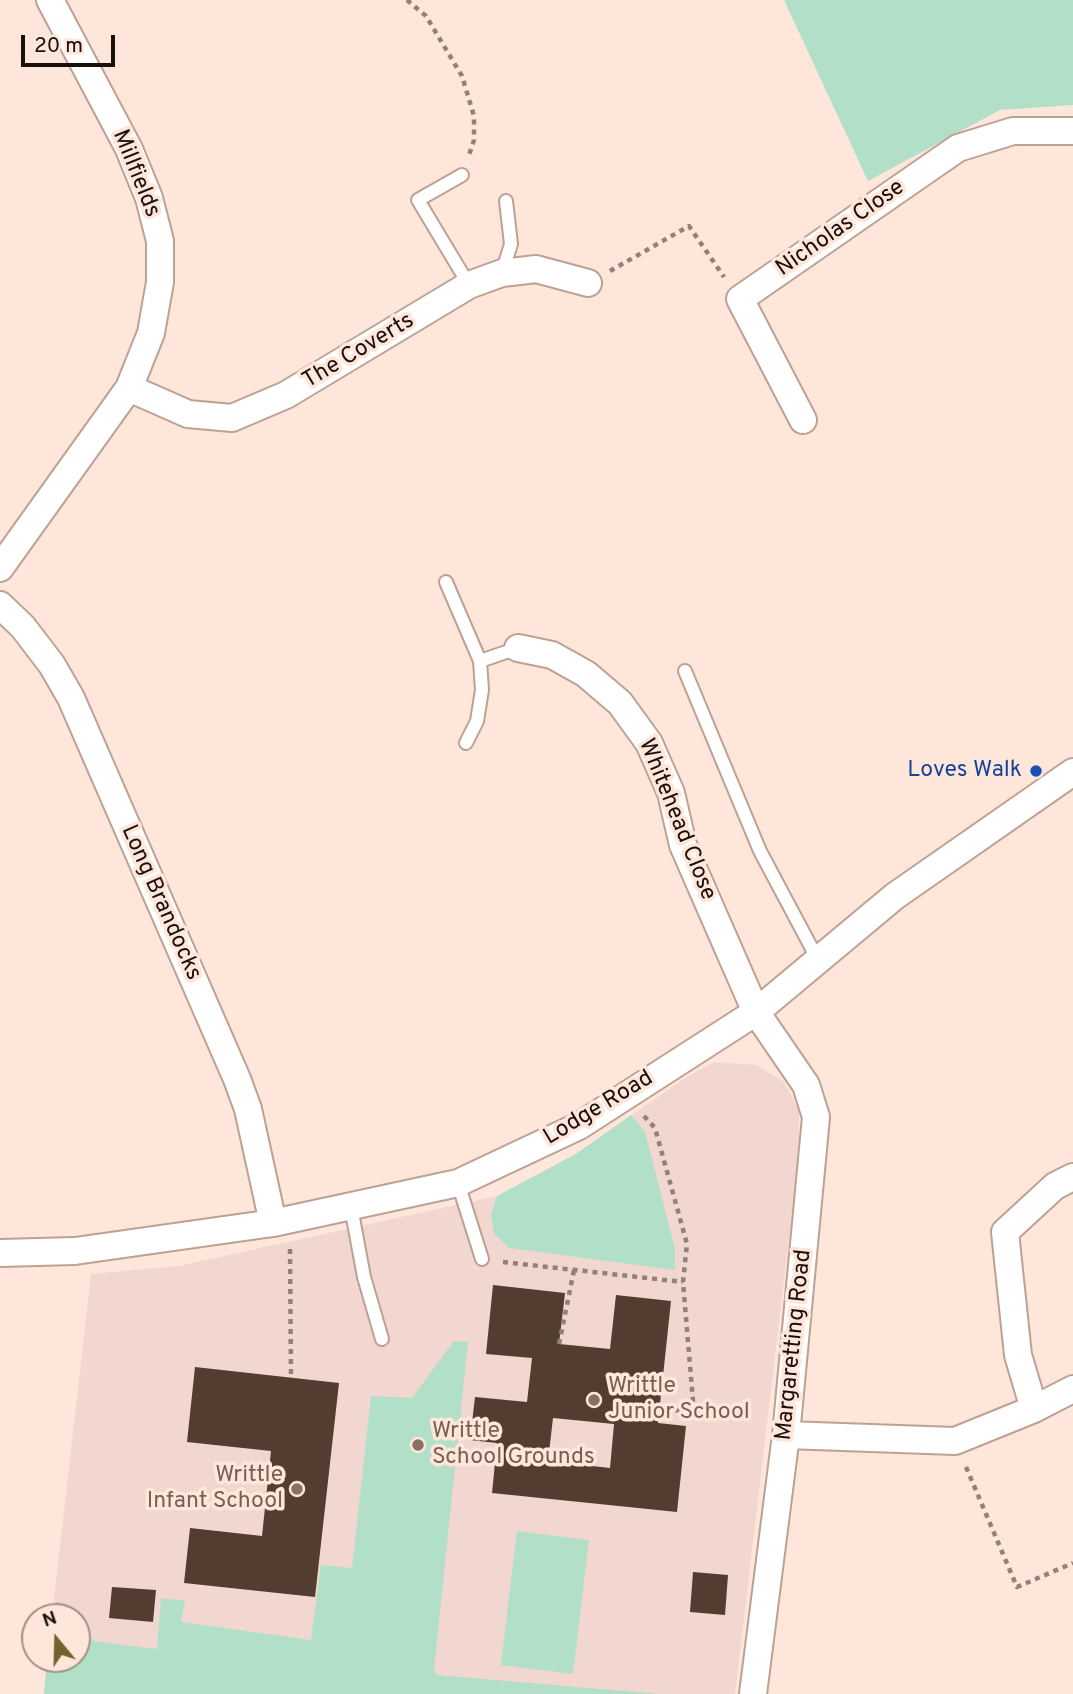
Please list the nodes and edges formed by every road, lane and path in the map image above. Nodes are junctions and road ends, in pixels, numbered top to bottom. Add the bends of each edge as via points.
1 (50, 0) edge
2 (407, 0) edge
3 (1073, 131) edge
4 (462, 175) joint
5 (506, 201) dead end
6 (502, 272) junction
7 (588, 283) joint
8 (469, 285) junction
9 (740, 299) junction
10 (129, 388) junction
11 (803, 420) dead end
12 (0, 568) edge
13 (446, 582) dead end
14 (0, 606) edge
15 (518, 648) joint
16 (480, 660) junction
17 (685, 671) dead end
18 (466, 743) dead end
19 (1073, 772) edge
20 (818, 960) junction
21 (756, 1012) junction
22 (624, 1095) junction
23 (1073, 1177) edge
24 (458, 1183) junction
25 (352, 1207) junction
26 (280, 1222) junction
27 (0, 1253) edge
28 (482, 1259) joint
29 (574, 1270) junction
30 (683, 1282) junction
31 (382, 1339) dead end
32 (559, 1344) dead end
33 (291, 1377) dead end
34 (1073, 1389) edge
35 (660, 1408) dead end
36 (1034, 1409) junction
37 (786, 1435) junction
38 (955, 1441) junction
39 (1073, 1563) edge
40 (753, 1694) edge

1 - 10 street, Millfields via 128,149 149,198 160,241 160,282 151,332
2 - 4 path via 426,16 463,76 474,116 474,140
3 - 9 street, Nicholas Close via 1013,131 958,148
4 - 8 lane via 418,200
5 - 6 lane via 511,244
6 - 7 street, The Coverts via 536,269
6 - 8 street, The Coverts
7 - 9 path via 689,226
8 - 10 street, The Coverts via 286,395 232,418 188,414
9 - 11 street
10 - 12 street, Millfields
13 - 16 lane
14 - 26 street, Long Brandocks via 30,637 71,698 241,1089
15 - 16 lane
15 - 21 street, Whitehead Close via 552,655 586,674 620,704 649,743 670,793 683,845
16 - 18 lane via 477,721
17 - 20 lane via 761,850
19 - 20 street, Lodge Road via 895,896
20 - 21 street, Lodge Road
21 - 22 street, Lodge Road
21 - 37 street, Margaretting Road via 806,1084 816,1117
22 - 24 street, Lodge Road via 579,1126
22 - 30 path via 655,1128 687,1244
23 - 36 street via 1055,1186 1005,1232 1018,1355
24 - 25 street, Lodge Road
24 - 28 lane
25 - 26 street, Lodge Road
25 - 31 lane via 363,1277
26 - 27 street, Lodge Road via 75,1251
26 - 33 path
28 - 29 path
29 - 30 path
29 - 32 path
30 - 35 path via 694,1413
34 - 36 street
36 - 38 street
37 - 38 street
37 - 40 street, Margaretting Road
38 - 39 path via 1017,1587

